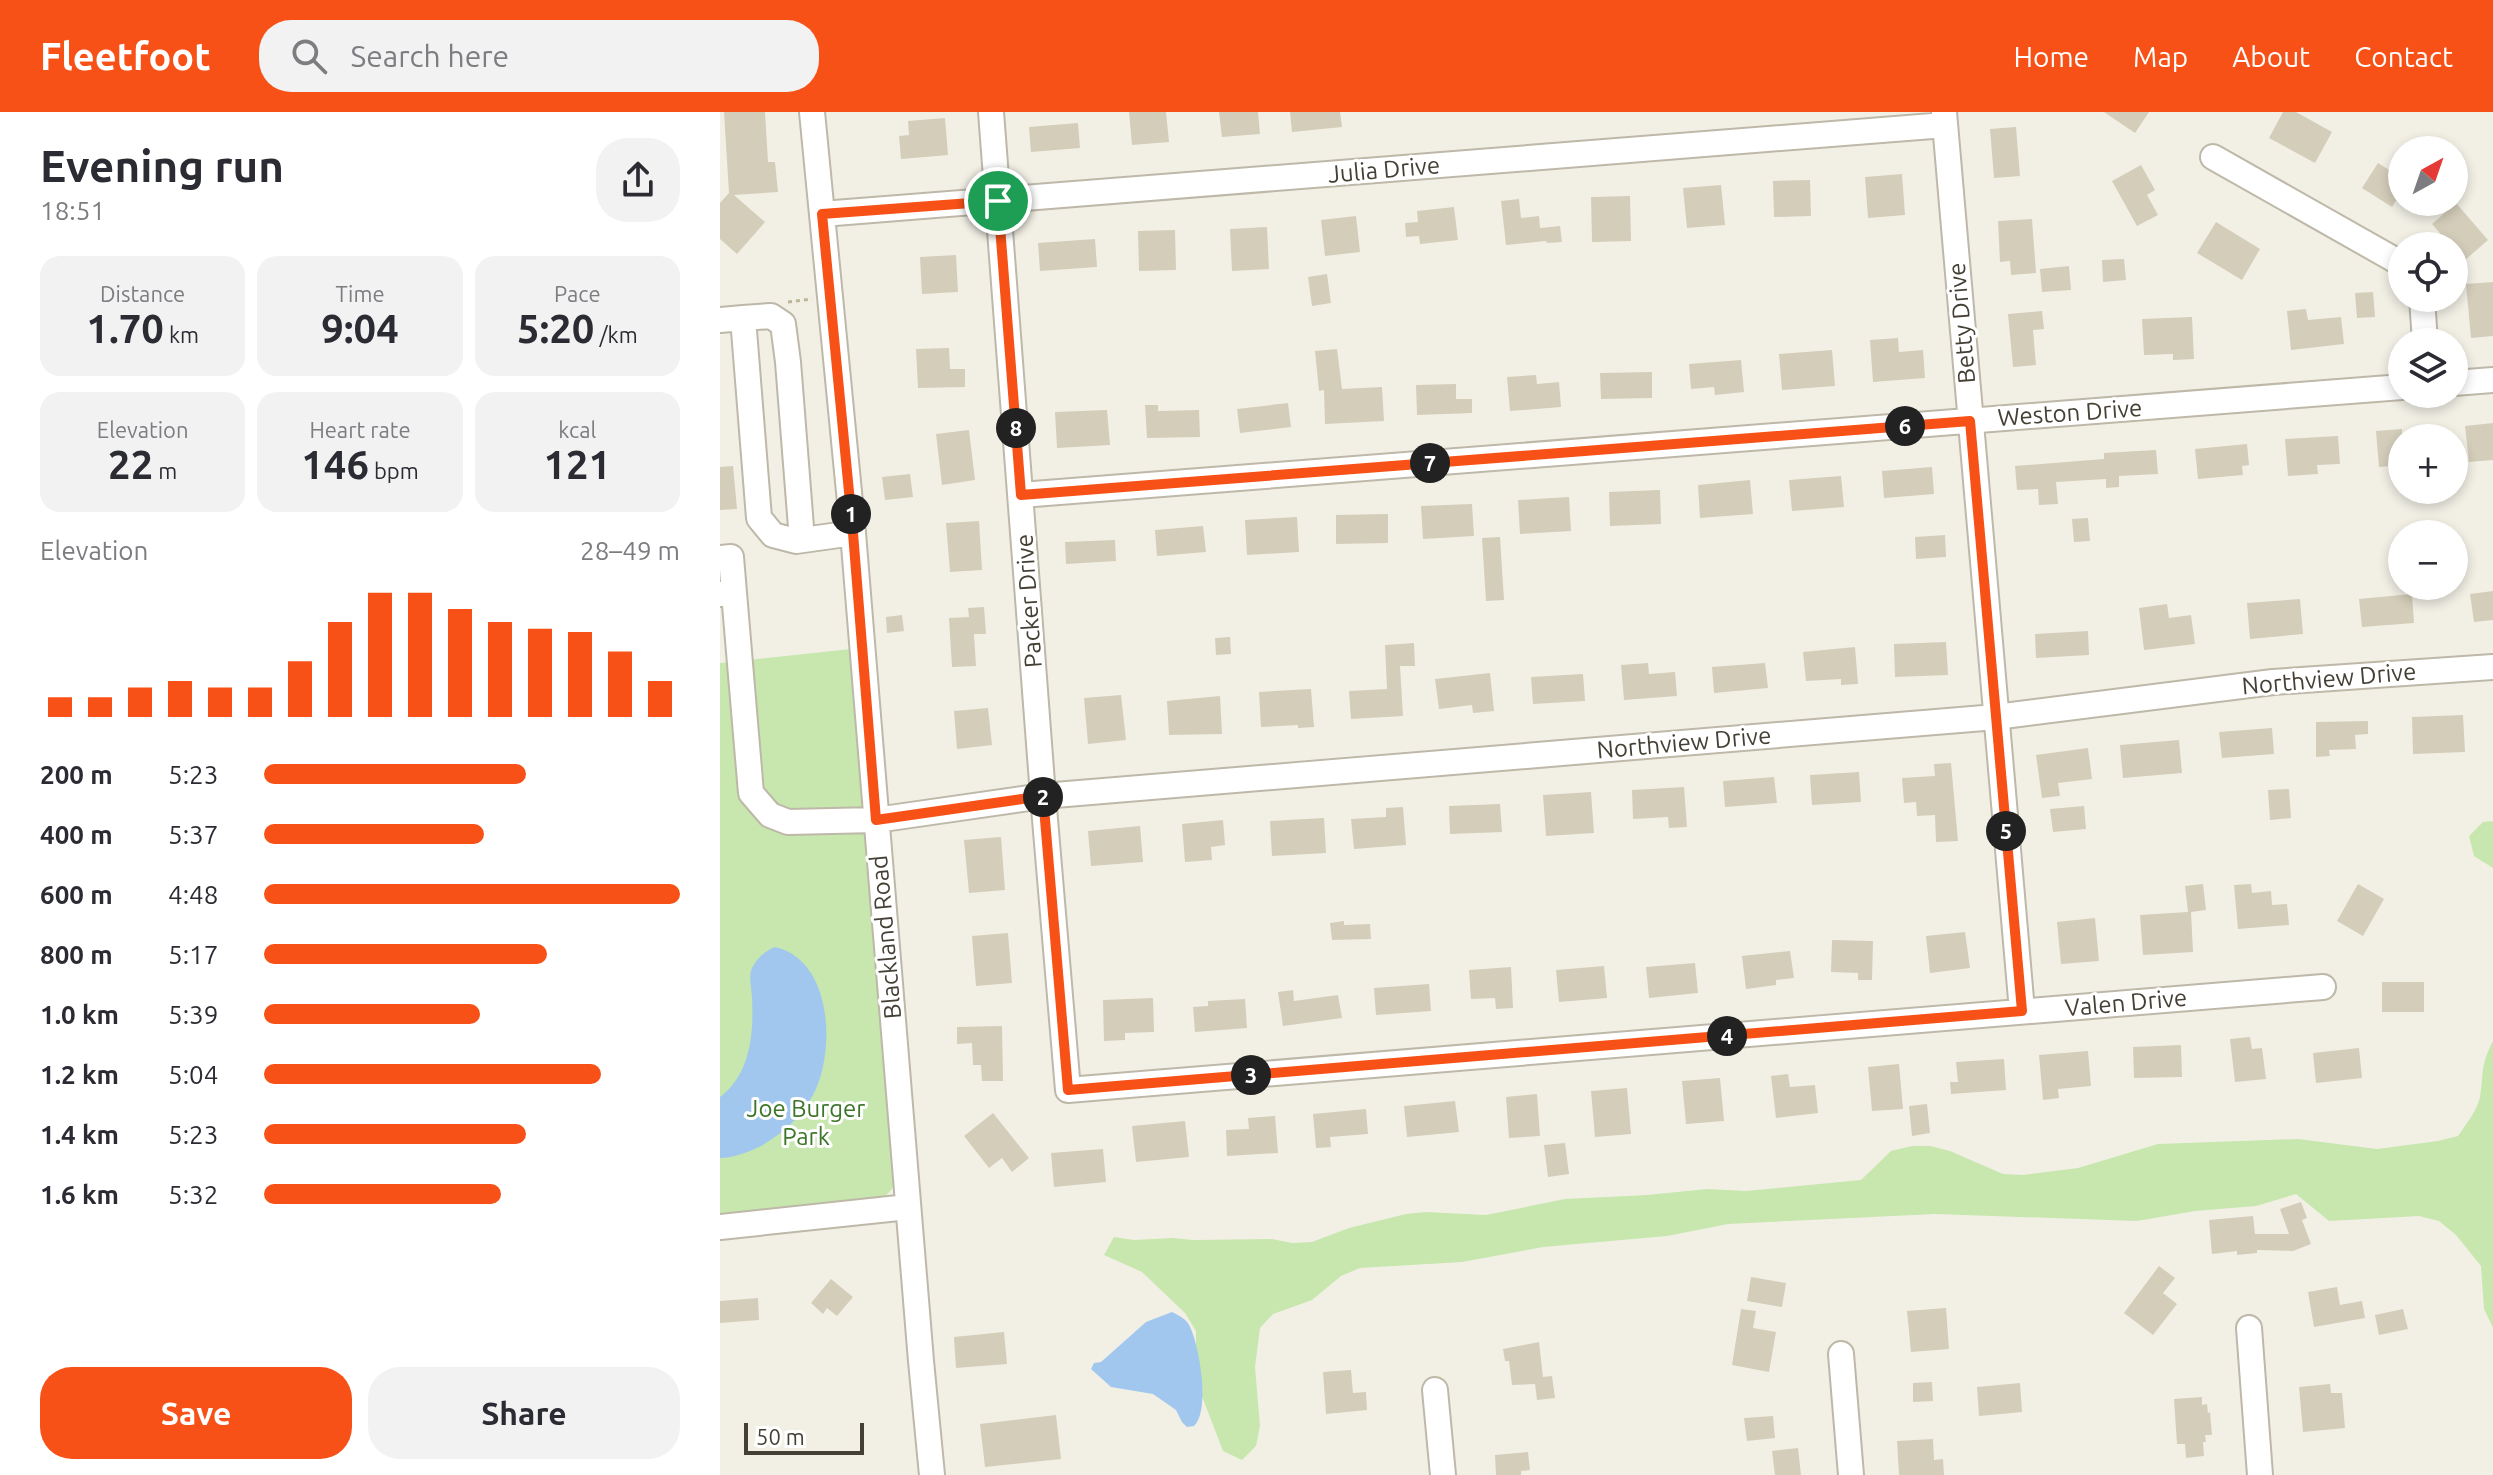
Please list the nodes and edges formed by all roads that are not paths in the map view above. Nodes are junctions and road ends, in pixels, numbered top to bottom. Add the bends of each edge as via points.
1 (812, 112) edge
2 (991, 112) edge
3 (1945, 118) edge
4 (2213, 157) dead end
5 (998, 201) junction
6 (822, 214) junction
7 (2388, 256) edge
8 (731, 319) edge
9 (2493, 380) edge
10 (2468, 382) edge
11 (2388, 388) edge
12 (1970, 421) junction
13 (1021, 495) junction
14 (853, 533) junction
15 (802, 540) junction
16 (720, 558) edge
17 (727, 594) edge
18 (729, 636) edge
19 (2493, 667) edge
20 (1996, 717) junction
21 (1043, 796) junction
22 (876, 820) junction
23 (2323, 987) dead end
24 (2022, 1011) junction
25 (1068, 1090) joint
26 (908, 1207) junction
27 (720, 1227) edge
28 (2249, 1328) dead end
29 (1841, 1354) dead end
30 (1435, 1390) dead end
31 (932, 1475) edge
32 (1443, 1475) edge
33 (1851, 1475) edge
34 (2260, 1475) edge

1 - 6 street, Blackland Road
2 - 5 street, Packer Drive
3 - 5 street, Julia Drive
3 - 12 street, Betty Drive
4 - 7 street
5 - 6 street, Julia Drive
5 - 13 street, Packer Drive
6 - 14 street, Blackland Road
8 - 15 street via 759,518 773,535
8 - 15 street via 771,316 783,324
9 - 10 street
11 - 12 street, Weston Drive
12 - 13 street, Weston Drive
12 - 20 street, Betty Drive
13 - 21 street, Packer Drive
14 - 15 street
14 - 22 street, Blackland Road
16 - 17 street, Northview Drive via 731,557
17 - 18 street, Northview Drive
18 - 22 street, Northview Drive via 751,793 770,815 788,822
19 - 20 street, Northview Drive via 2273,682
20 - 21 street, Northview Drive
20 - 24 street, Betty Drive
21 - 22 street, Northview Drive
21 - 25 street, Packer Drive
22 - 26 street, Blackland Road
23 - 24 street, Valen Drive
24 - 25 street, Valen Drive
26 - 27 street
26 - 31 street, Blackland Road
28 - 34 street
29 - 33 street
30 - 32 street

